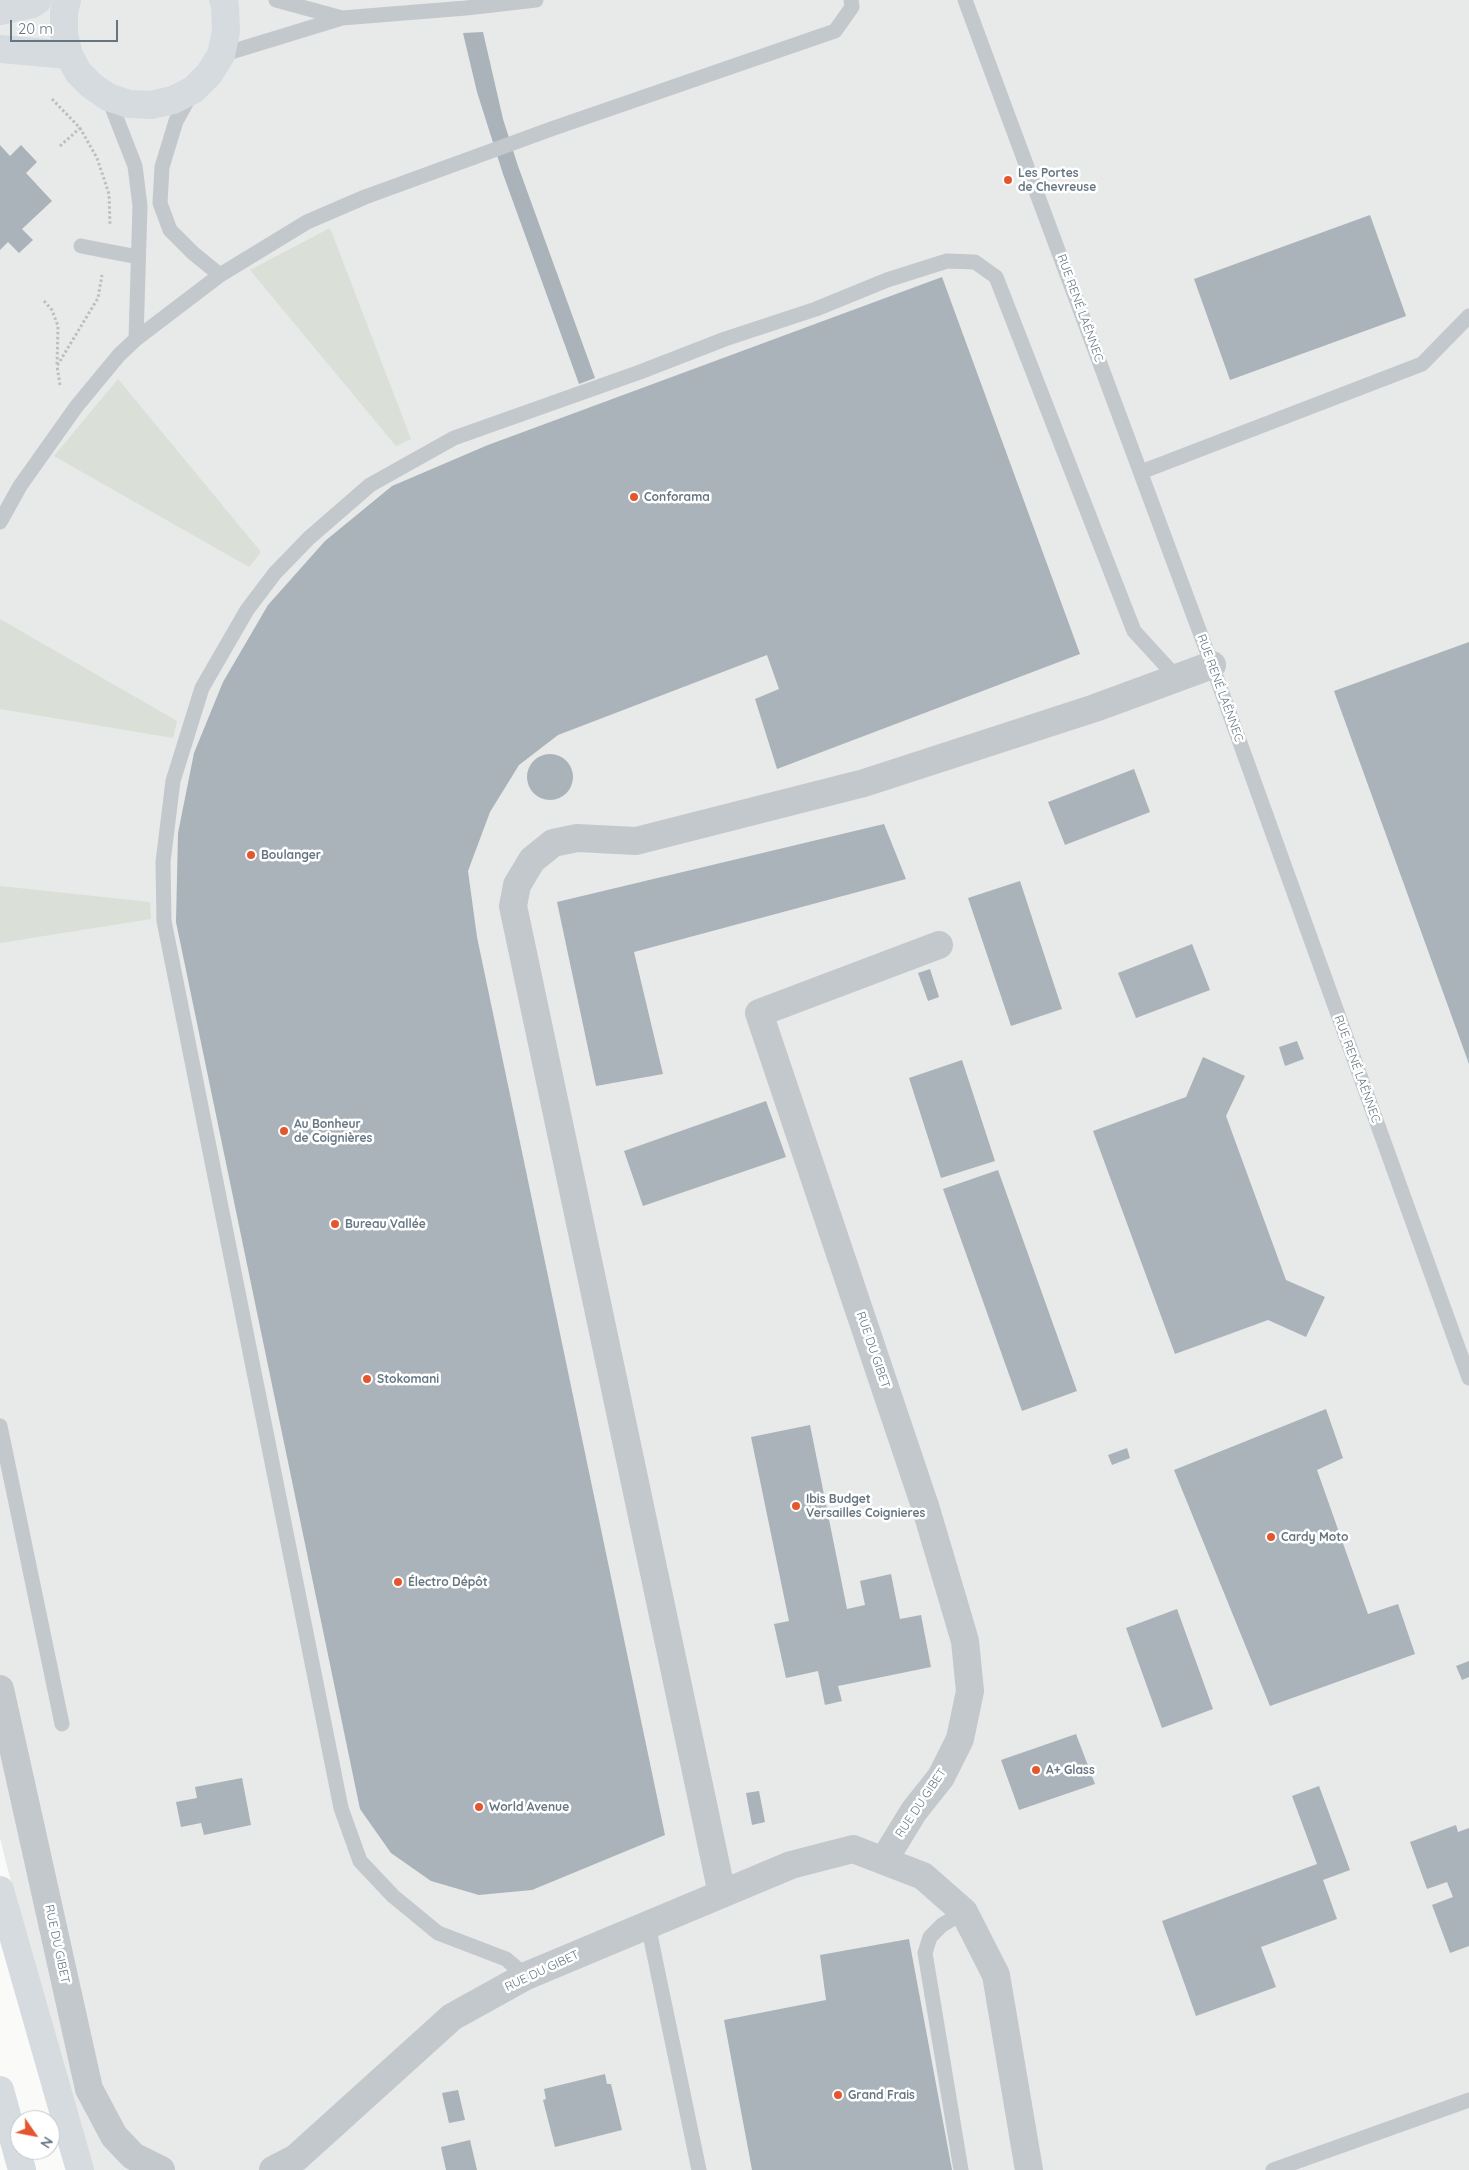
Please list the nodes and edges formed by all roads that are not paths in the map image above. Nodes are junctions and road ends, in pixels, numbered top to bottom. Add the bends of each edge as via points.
1 (38, 0) edge
2 (67, 0) edge
3 (223, 0) edge
4 (276, 0) edge
5 (536, 0) edge
6 (851, 0) edge
7 (965, 0) edge
8 (0, 11) edge
9 (342, 18) junction
10 (0, 49) edge
11 (69, 55) junction
12 (221, 55) junction
13 (193, 90) junction
14 (108, 97) junction
15 (82, 246) dead end
16 (138, 257) junction
17 (220, 275) junction
18 (1469, 316) edge
19 (136, 339) junction
20 (1141, 472) junction
21 (0, 522) edge
22 (1212, 665) junction
23 (1177, 678) junction
24 (939, 945) dead end
25 (1469, 1378) edge
26 (0, 1426) edge
27 (0, 1689) edge
28 (62, 1724) dead end
29 (884, 1860) junction
30 (0, 1890) edge
31 (722, 1894) junction
32 (964, 1912) junction
33 (648, 1925) junction
34 (526, 1976) junction
35 (0, 2090) edge
36 (1469, 2100) edge
37 (22, 2170) edge
38 (80, 2170) edge
39 (161, 2170) edge
40 (273, 2170) edge
41 (699, 2170) edge
42 (961, 2170) edge
43 (1029, 2170) edge
44 (1273, 2170) edge

1 - 8 street
2 - 11 street via 64,34
3 - 12 street via 226,31
4 - 9 lane
5 - 9 lane
6 - 17 lane via 852,7 835,31 365,198 307,222
7 - 20 lane, RUE RENÉ LAËNNEC
9 - 12 lane
10 - 11 street
11 - 14 street via 85,79
12 - 13 street
13 - 14 street via 151,105 129,104
13 - 17 lane via 176,121 162,167 160,203 170,230
14 - 16 lane via 135,166 140,206
15 - 16 lane
16 - 19 lane
17 - 19 lane
18 - 20 lane via 1422,364
19 - 21 lane via 118,355 76,407 20,486
20 - 22 lane, RUE RENÉ LAËNNEC
22 - 23 street
22 - 25 lane, RUE RENÉ LAËNNEC
23 - 31 street via 864,783 636,841 577,838 553,843 532,860 517,885 513,906
23 - 34 lane via 1134,631 996,276 976,262 947,261 454,438 370,485 309,538 275,574 247,610 202,688 173,781 163,862 164,921 341,1808 360,1861 393,1896 438,1933 506,1959
24 - 29 street, RUE DU GIBET via 759,1013 926,1509 965,1641 970,1690 960,1739 941,1777 914,1811
26 - 28 lane
27 - 39 street, RUE DU GIBET via 89,2090 114,2136 133,2156
29 - 31 street, RUE DU GIBET via 853,1849 791,1865
29 - 32 street, RUE DU GIBET via 923,1876
30 - 38 street
31 - 33 street, RUE DU GIBET
32 - 42 lane via 942,1925 930,1937 925,1953
32 - 43 street, RUE DU GIBET via 996,1975
33 - 34 street, RUE DU GIBET
33 - 41 lane
34 - 40 street, RUE DU GIBET via 452,2017 296,2158
35 - 37 street
36 - 44 lane

